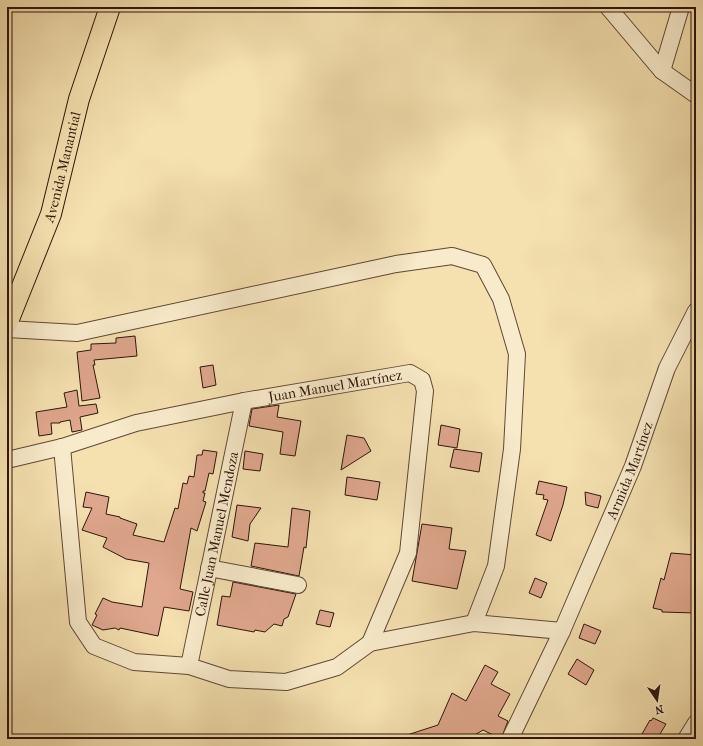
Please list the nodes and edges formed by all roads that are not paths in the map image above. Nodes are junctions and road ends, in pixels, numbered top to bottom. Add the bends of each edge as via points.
1 (110, 7) edge
2 (608, 7) edge
3 (681, 7) edge
4 (662, 71) junction
5 (696, 95) edge
6 (696, 311) edge
7 (7, 324) edge
8 (7, 329) edge
9 (244, 401) junction
10 (62, 447) junction
11 (8, 461) edge
12 (209, 568) junction
13 (298, 585) dead end
14 (474, 624) junction
15 (562, 631) junction
16 (370, 643) junction
17 (189, 666) junction
18 (696, 723) edge
19 (510, 739) edge
20 (686, 739) edge

1 - 7 main road, Avenida Manantial via 79,99 51,214
2 - 4 street
3 - 4 street
4 - 5 street
6 - 15 street, Armida Martínez via 667,368 633,466
8 - 14 street via 77,333 396,264 452,256 483,265 501,299 517,354 512,449 496,566
9 - 10 street, Juan Manuel Martínez via 136,423
9 - 12 street, Calle Juan Manuel Mendoza
9 - 16 street, Juan Manuel Martínez via 410,373 422,380 425,391 408,553
10 - 11 street, Juan Manuel Martínez
10 - 17 street via 78,622 94,646 134,662
12 - 13 street
12 - 17 street, Calle Juan Manuel Mendoza
14 - 15 street
14 - 16 street
15 - 19 street, Armida Martínez
16 - 17 street via 337,667 286,682 229,679
18 - 20 street

